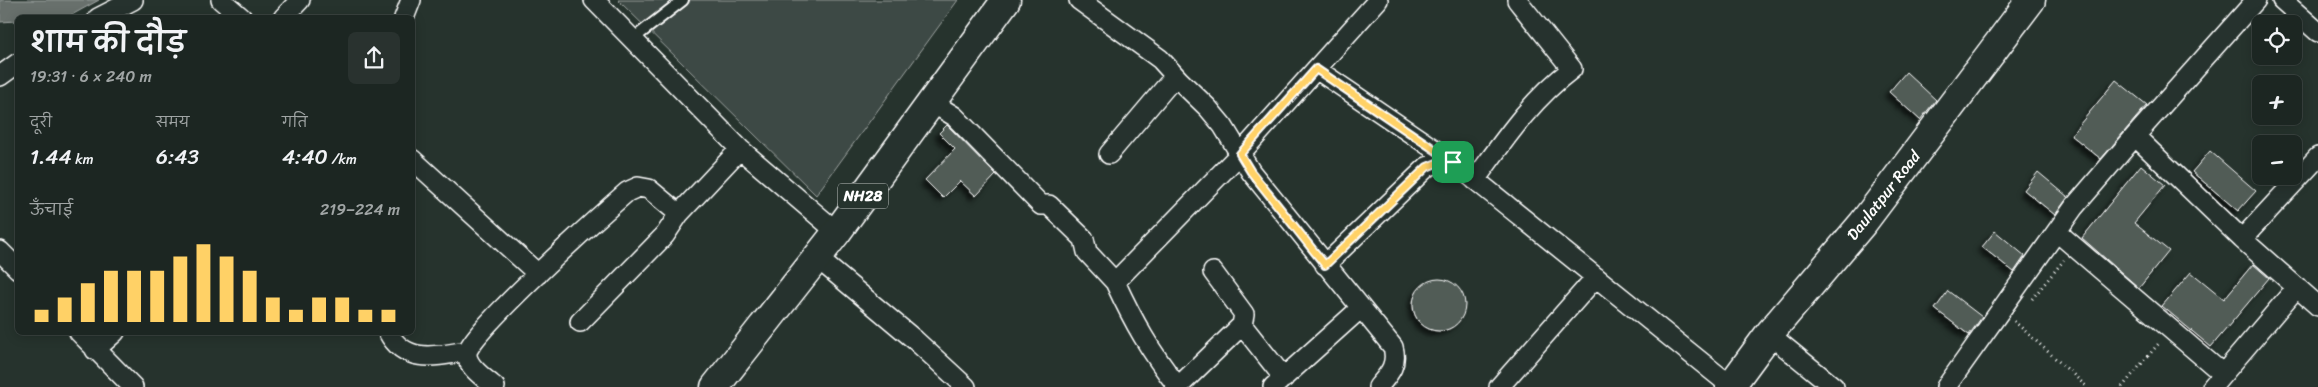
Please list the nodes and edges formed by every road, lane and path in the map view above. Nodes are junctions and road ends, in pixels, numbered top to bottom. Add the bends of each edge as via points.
1 (134, 0) edge
2 (221, 0) edge
3 (300, 0) edge
4 (411, 0) edge
5 (594, 0) edge
6 (682, 0) edge
7 (1006, 0) edge
8 (1079, 0) edge
9 (1378, 0) edge
10 (1517, 0) edge
11 (2031, 0) edge
12 (2256, 0) edge
13 (2282, 0) edge
14 (104, 15) edge
15 (238, 15) edge
16 (286, 15) edge
17 (405, 15) edge
18 (2318, 32) edge
19 (633, 39) junction
20 (15, 65) edge
21 (1316, 69) junction
22 (0, 76) edge
23 (1179, 80) junction
24 (931, 102) junction
25 (2135, 136) junction
26 (740, 148) junction
27 (1109, 154) dead end
28 (1240, 154) junction
29 (2318, 157) edge
30 (415, 161) edge
31 (1453, 162) junction
32 (1475, 180) junction
33 (679, 214) junction
34 (837, 232) junction
35 (2057, 232) junction
36 (2242, 239) junction
37 (0, 251) edge
38 (816, 257) junction
39 (1325, 265) junction
40 (15, 266) edge
41 (2071, 266) dead end
42 (1214, 272) dead end
43 (538, 274) junction
44 (1596, 277) junction
45 (1115, 282) junction
46 (2297, 287) junction
47 (2030, 302) dead end
48 (2318, 306) edge
49 (1361, 308) junction
50 (2019, 316) dead end
51 (580, 322) dead end
52 (1242, 325) junction
53 (1769, 334) junction
54 (82, 335) edge
55 (112, 335) edge
56 (391, 335) edge
57 (2153, 337) dead end
58 (95, 350) junction
59 (467, 351) junction
60 (2218, 380) edge
61 (1278, 382) edge
62 (1731, 386) edge
63 (133, 387) edge
64 (495, 387) edge
65 (715, 387) edge
66 (966, 387) edge
67 (1178, 387) edge
68 (1378, 387) edge
69 (1499, 387) edge
70 (1834, 387) edge
71 (1946, 387) edge
72 (2087, 387) edge
73 (2122, 387) edge

1 - 14 street
2 - 15 street
3 - 16 street
4 - 17 street
5 - 19 street
6 - 19 lane
7 - 24 main road, NH28
8 - 23 street via 1160,59
9 - 21 street
10 - 32 street via 1572,69 1548,87 1527,111
11 - 53 main road, Daulatpur Road via 1863,223
12 - 25 street
13 - 18 street
19 - 26 street
20 - 22 street
21 - 28 street
21 - 31 street
23 - 27 street via 1170,82 1163,89
23 - 28 street via 1223,126
24 - 34 main road, NH28
24 - 45 street via 954,116 1040,205 1050,205 1084,239 1087,252
25 - 35 street via 2074,207
25 - 36 street
26 - 33 street
26 - 34 street
28 - 39 street
28 - 45 street
29 - 36 street
30 - 43 street
31 - 32 street
31 - 39 street via 1439,162 1427,167
32 - 44 street
33 - 43 street via 649,189 638,187 627,192
33 - 51 street via 665,235
34 - 38 main road, NH28
35 - 60 street
35 - 71 street
36 - 46 street
37 - 40 street
38 - 65 main road, NH28
38 - 66 street
39 - 49 street
41 - 47 path via 2064,260
42 - 52 street via 1244,314
43 - 59 street via 477,334
44 - 62 street
44 - 69 street
45 - 67 street via 1149,349
46 - 48 street
46 - 60 street
49 - 61 street
49 - 68 street via 1393,348 1396,358 1393,370
50 - 72 path via 2013,322
52 - 61 street
52 - 67 street
53 - 62 main road, Daulatpur Road
53 - 70 street
54 - 58 street
55 - 58 street
56 - 59 street via 404,350 425,358
57 - 73 path via 2160,342
58 - 63 street
59 - 64 street via 468,360 474,368

